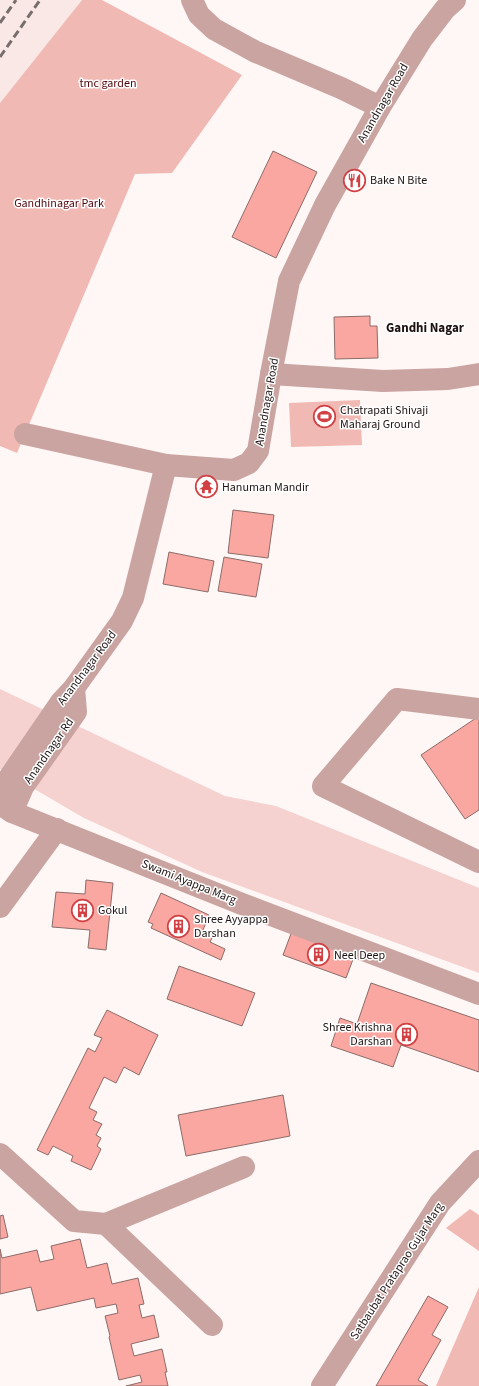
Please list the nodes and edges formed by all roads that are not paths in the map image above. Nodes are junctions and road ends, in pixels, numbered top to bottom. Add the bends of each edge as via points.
1 (192, 0) edge
2 (456, 0) edge
3 (380, 107) junction
4 (272, 374) junction
5 (479, 374) edge
6 (25, 434) dead end
7 (166, 465) junction
8 (68, 695) joint
9 (479, 709) edge
10 (11, 786) edge
11 (6, 808) edge
12 (57, 829) junction
13 (479, 862) edge
14 (0, 907) edge
15 (479, 994) edge
16 (0, 1154) edge
17 (479, 1161) edge
18 (244, 1168) dead end
19 (106, 1224) junction
20 (212, 1325) dead end
21 (322, 1386) edge

1 - 3 street via 199,15 214,29 256,52
2 - 3 street, Anandnagar Road via 445,9 422,38
3 - 4 street, Anandnagar Road via 325,205 289,281
4 - 5 street via 382,381 448,379
4 - 7 street, Anandnagar Road via 258,451 249,463 234,470
6 - 7 street
7 - 8 street, Anandnagar Road via 133,598 122,620
8 - 10 street, Anandnagar Rd via 76,712
9 - 13 street via 397,699 323,786
10 - 11 street, Anandnagar Rd
11 - 12 street, Swami Ayappa Marg
12 - 14 street
12 - 15 street, Swami Ayappa Marg via 242,904
16 - 19 street via 74,1221
17 - 21 street, Satbaubat Prataprao Gujar Marg via 440,1203
18 - 19 street
19 - 20 street

